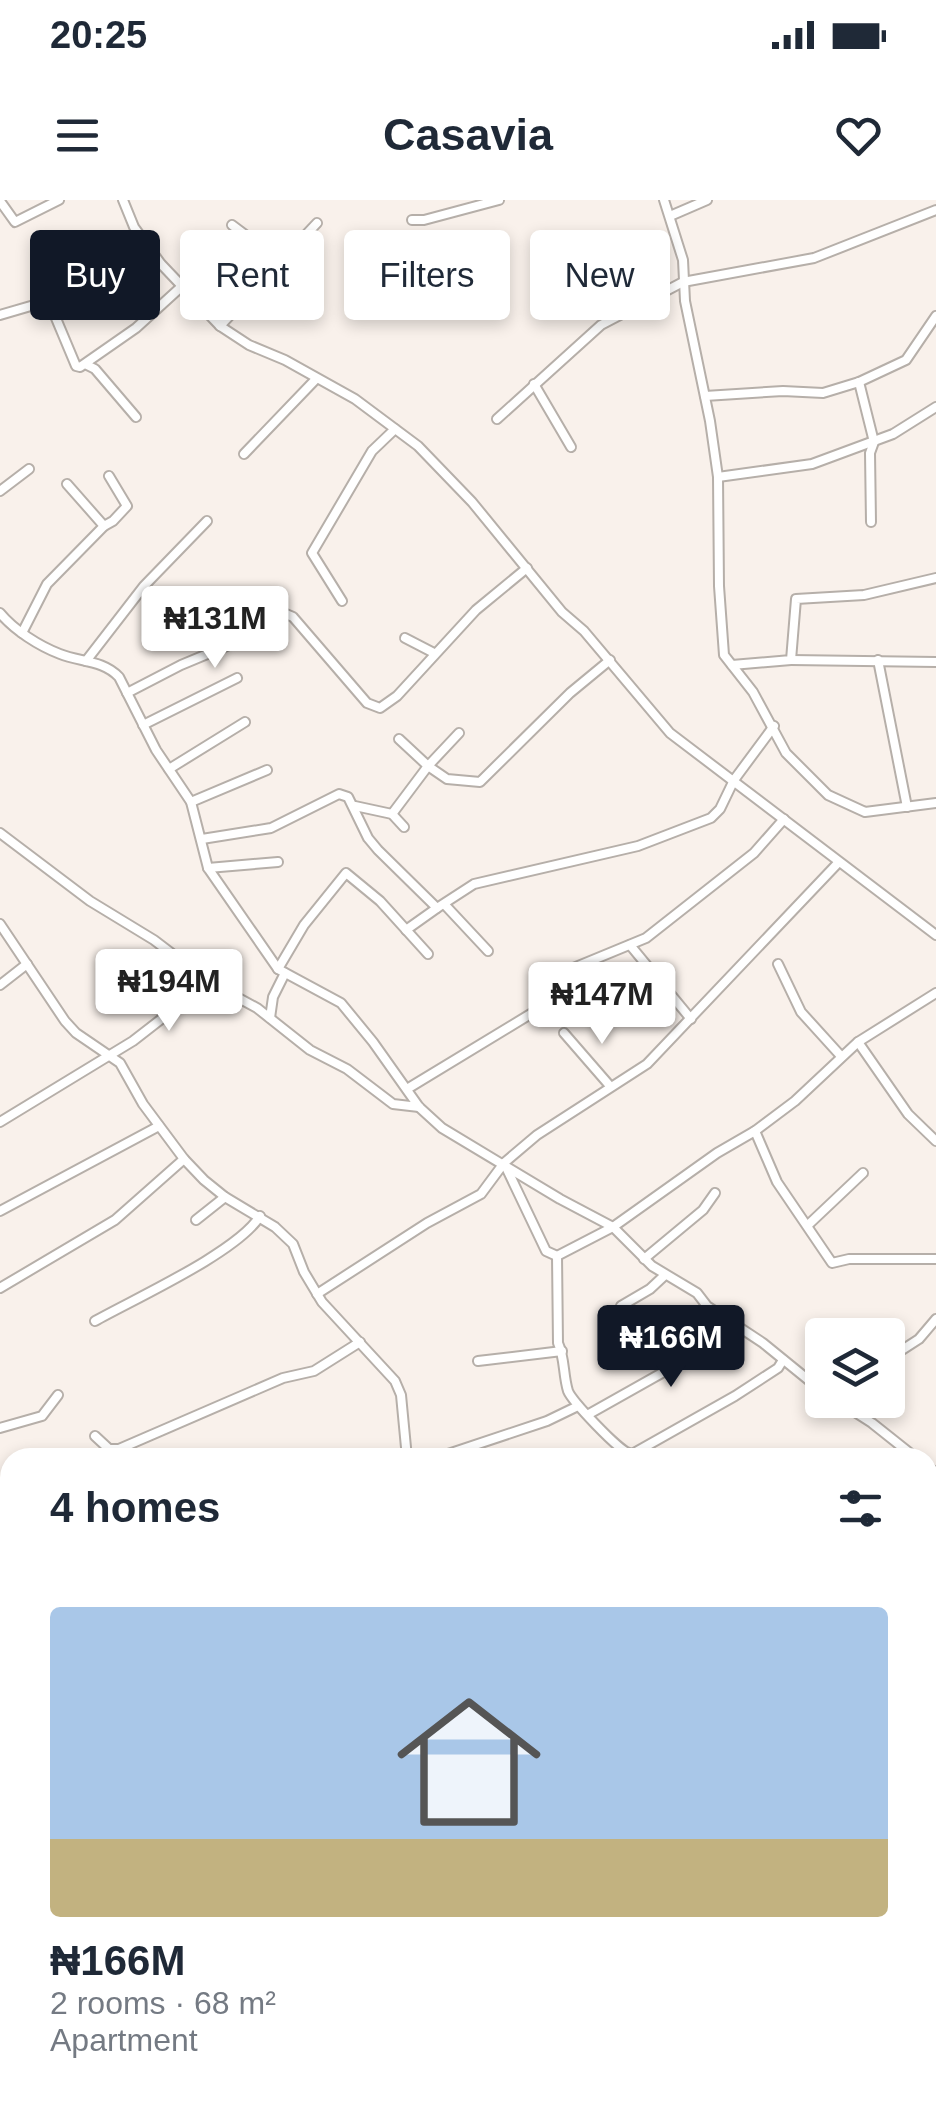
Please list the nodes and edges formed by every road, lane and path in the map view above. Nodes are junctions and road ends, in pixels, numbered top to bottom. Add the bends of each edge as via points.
1 (59, 200) edge
2 (123, 200) edge
3 (499, 200) edge
4 (664, 200) edge
5 (707, 200) edge
6 (0, 201) edge
7 (936, 210) edge
8 (670, 216) junction
9 (412, 220) dead end
10 (317, 223) dead end
11 (232, 225) dead end
12 (239, 230) edge
13 (311, 230) edge
14 (683, 282) junction
15 (180, 287) edge
16 (180, 289) edge
17 (2, 310) edge
18 (936, 316) edge
19 (214, 320) edge
20 (226, 320) edge
21 (220, 326) junction
22 (87, 365) junction
23 (316, 379) junction
24 (859, 382) junction
25 (534, 384) junction
26 (705, 396) junction
27 (936, 407) edge
28 (136, 417) dead end
29 (497, 419) dead end
30 (395, 429) junction
31 (874, 442) junction
32 (571, 447) dead end
33 (244, 454) dead end
34 (29, 470) dead end
35 (109, 476) dead end
36 (718, 477) junction
37 (67, 484) dead end
38 (0, 491) edge
39 (207, 520) dead end
40 (871, 522) dead end
41 (104, 526) junction
42 (527, 568) junction
43 (936, 578) edge
44 (342, 600) dead end
45 (0, 613) edge
46 (22, 632) junction
47 (404, 638) dead end
48 (434, 653) junction
49 (610, 660) junction
50 (791, 660) junction
51 (878, 660) junction
52 (86, 661) junction
53 (936, 662) edge
54 (732, 665) junction
55 (236, 678) dead end
56 (127, 693) junction
57 (245, 722) dead end
58 (143, 725) junction
59 (774, 726) junction
60 (459, 733) dead end
61 (399, 739) dead end
62 (428, 766) junction
63 (169, 768) junction
64 (267, 770) dead end
65 (734, 780) junction
66 (191, 802) junction
67 (936, 803) edge
68 (355, 806) junction
69 (907, 807) junction
70 (392, 814) junction
71 (784, 819) junction
72 (404, 827) dead end
73 (0, 833) edge
74 (202, 839) junction
75 (278, 862) dead end
76 (838, 863) junction
77 (208, 868) junction
78 (441, 906) junction
79 (0, 924) edge
80 (406, 930) junction
81 (936, 935) edge
82 (630, 944) junction
83 (488, 951) dead end
84 (428, 954) dead end
85 (27, 964) junction
86 (778, 964) dead end
87 (282, 971) junction
88 (209, 982) junction
89 (0, 985) edge
90 (936, 994) edge
91 (270, 1018) junction
92 (691, 1019) junction
93 (564, 1033) dead end
94 (858, 1042) junction
95 (110, 1053) junction
96 (840, 1055) junction
97 (610, 1086) junction
98 (407, 1088) junction
99 (420, 1107) junction
100 (0, 1122) edge
101 (158, 1126) junction
102 (755, 1132) junction
103 (936, 1141) edge
104 (184, 1159) junction
105 (504, 1164) junction
106 (864, 1173) dead end
107 (715, 1194) dead end
108 (224, 1198) junction
109 (0, 1211) edge
110 (260, 1216) junction
111 (196, 1220) dead end
112 (808, 1225) junction
113 (613, 1227) junction
114 (557, 1256) junction
115 (644, 1259) junction
116 (936, 1259) edge
117 (665, 1275) junction
118 (0, 1288) edge
119 (317, 1294) junction
120 (621, 1306) dead end
121 (936, 1319) edge
122 (95, 1320) dead end
123 (740, 1329) junction
124 (360, 1342) junction
125 (905, 1349) edge
126 (562, 1350) junction
127 (783, 1360) junction
128 (478, 1362) dead end
129 (805, 1377) edge
130 (58, 1395) dead end
131 (578, 1406) junction
132 (590, 1414) junction
133 (870, 1418) edge
134 (0, 1428) edge
135 (96, 1436) dead end
136 (107, 1448) edge
137 (124, 1448) edge
138 (407, 1448) edge
139 (466, 1448) edge
140 (617, 1448) edge
141 (641, 1448) edge
142 (905, 1448) edge

1 - 6 street via 15,222
2 - 15 street via 134,227
3 - 9 street
4 - 8 street
5 - 8 street
7 - 14 street via 814,258
8 - 14 street
10 - 13 street
11 - 12 street
14 - 25 street via 601,325
14 - 26 street
16 - 22 street
17 - 22 street via 50,304 76,366
18 - 24 street via 906,360
19 - 21 street
20 - 21 street
21 - 23 street
22 - 28 street
23 - 30 street
23 - 33 street
24 - 26 street via 824,392
24 - 31 street
25 - 29 street
25 - 32 street
26 - 36 street
27 - 31 street
30 - 42 street via 472,502
30 - 44 street via 372,451 312,553
31 - 36 street via 812,464
31 - 40 street
34 - 38 street
35 - 41 street via 127,506
36 - 54 street via 724,654
37 - 41 street
39 - 52 street
41 - 46 street via 47,584
42 - 48 street
42 - 49 street
43 - 50 street via 864,595 796,599
45 - 46 street
46 - 52 street via 58,654
47 - 48 street
48 - 56 street via 397,696 375,708 286,614
49 - 62 street via 480,782 447,779
49 - 65 street via 670,733
50 - 51 street
50 - 54 street
51 - 53 street
51 - 69 street
52 - 56 street via 110,668
54 - 59 street
55 - 58 street
56 - 58 street
57 - 63 street
58 - 63 street
59 - 65 street
59 - 69 street via 786,752 828,795 865,812
60 - 62 street
61 - 62 street
62 - 70 street
63 - 66 street
64 - 66 street
65 - 71 street
65 - 78 street via 720,809 701,822 638,846 474,884
66 - 74 street
67 - 69 street
68 - 70 street
68 - 74 street via 339,794 271,828
68 - 78 street via 378,850
70 - 72 street
71 - 76 street
71 - 82 street via 714,887
73 - 88 street
74 - 77 street
75 - 77 street
76 - 81 street
76 - 92 street
77 - 87 street
78 - 80 street
78 - 83 street
79 - 85 street
80 - 84 street
80 - 87 street via 346,872 304,924
82 - 92 street
82 - 98 street via 572,967 552,1001
85 - 89 street
85 - 95 street via 76,1033
86 - 96 street via 800,1012
87 - 91 street
87 - 98 street via 341,1003
88 - 91 street
88 - 95 street
90 - 94 street
91 - 99 street via 394,1104
92 - 97 street via 647,1064
93 - 97 street
94 - 96 street
94 - 103 street via 908,1114
95 - 100 street
95 - 101 street
96 - 102 street
97 - 105 street
98 - 99 street
99 - 105 street via 442,1128
101 - 104 street
101 - 109 street
102 - 112 street via 776,1182
102 - 113 street
104 - 108 street
104 - 118 street via 115,1220
105 - 113 street
105 - 114 street via 546,1251
105 - 119 street via 481,1194
106 - 112 street
107 - 115 street
108 - 110 street
108 - 111 street
110 - 119 street via 293,1244
110 - 122 street via 174,1281
112 - 116 street via 832,1264
113 - 114 street
113 - 115 street
114 - 126 street
115 - 117 street
117 - 120 street
117 - 123 street
119 - 124 street
121 - 125 street
123 - 127 street
123 - 132 street
124 - 137 street via 314,1371
124 - 138 street via 395,1381
126 - 128 street
126 - 131 street
127 - 129 street
127 - 141 street via 735,1396
130 - 134 street via 42,1416
131 - 132 street
131 - 139 street
132 - 140 street
133 - 142 street
135 - 136 street

